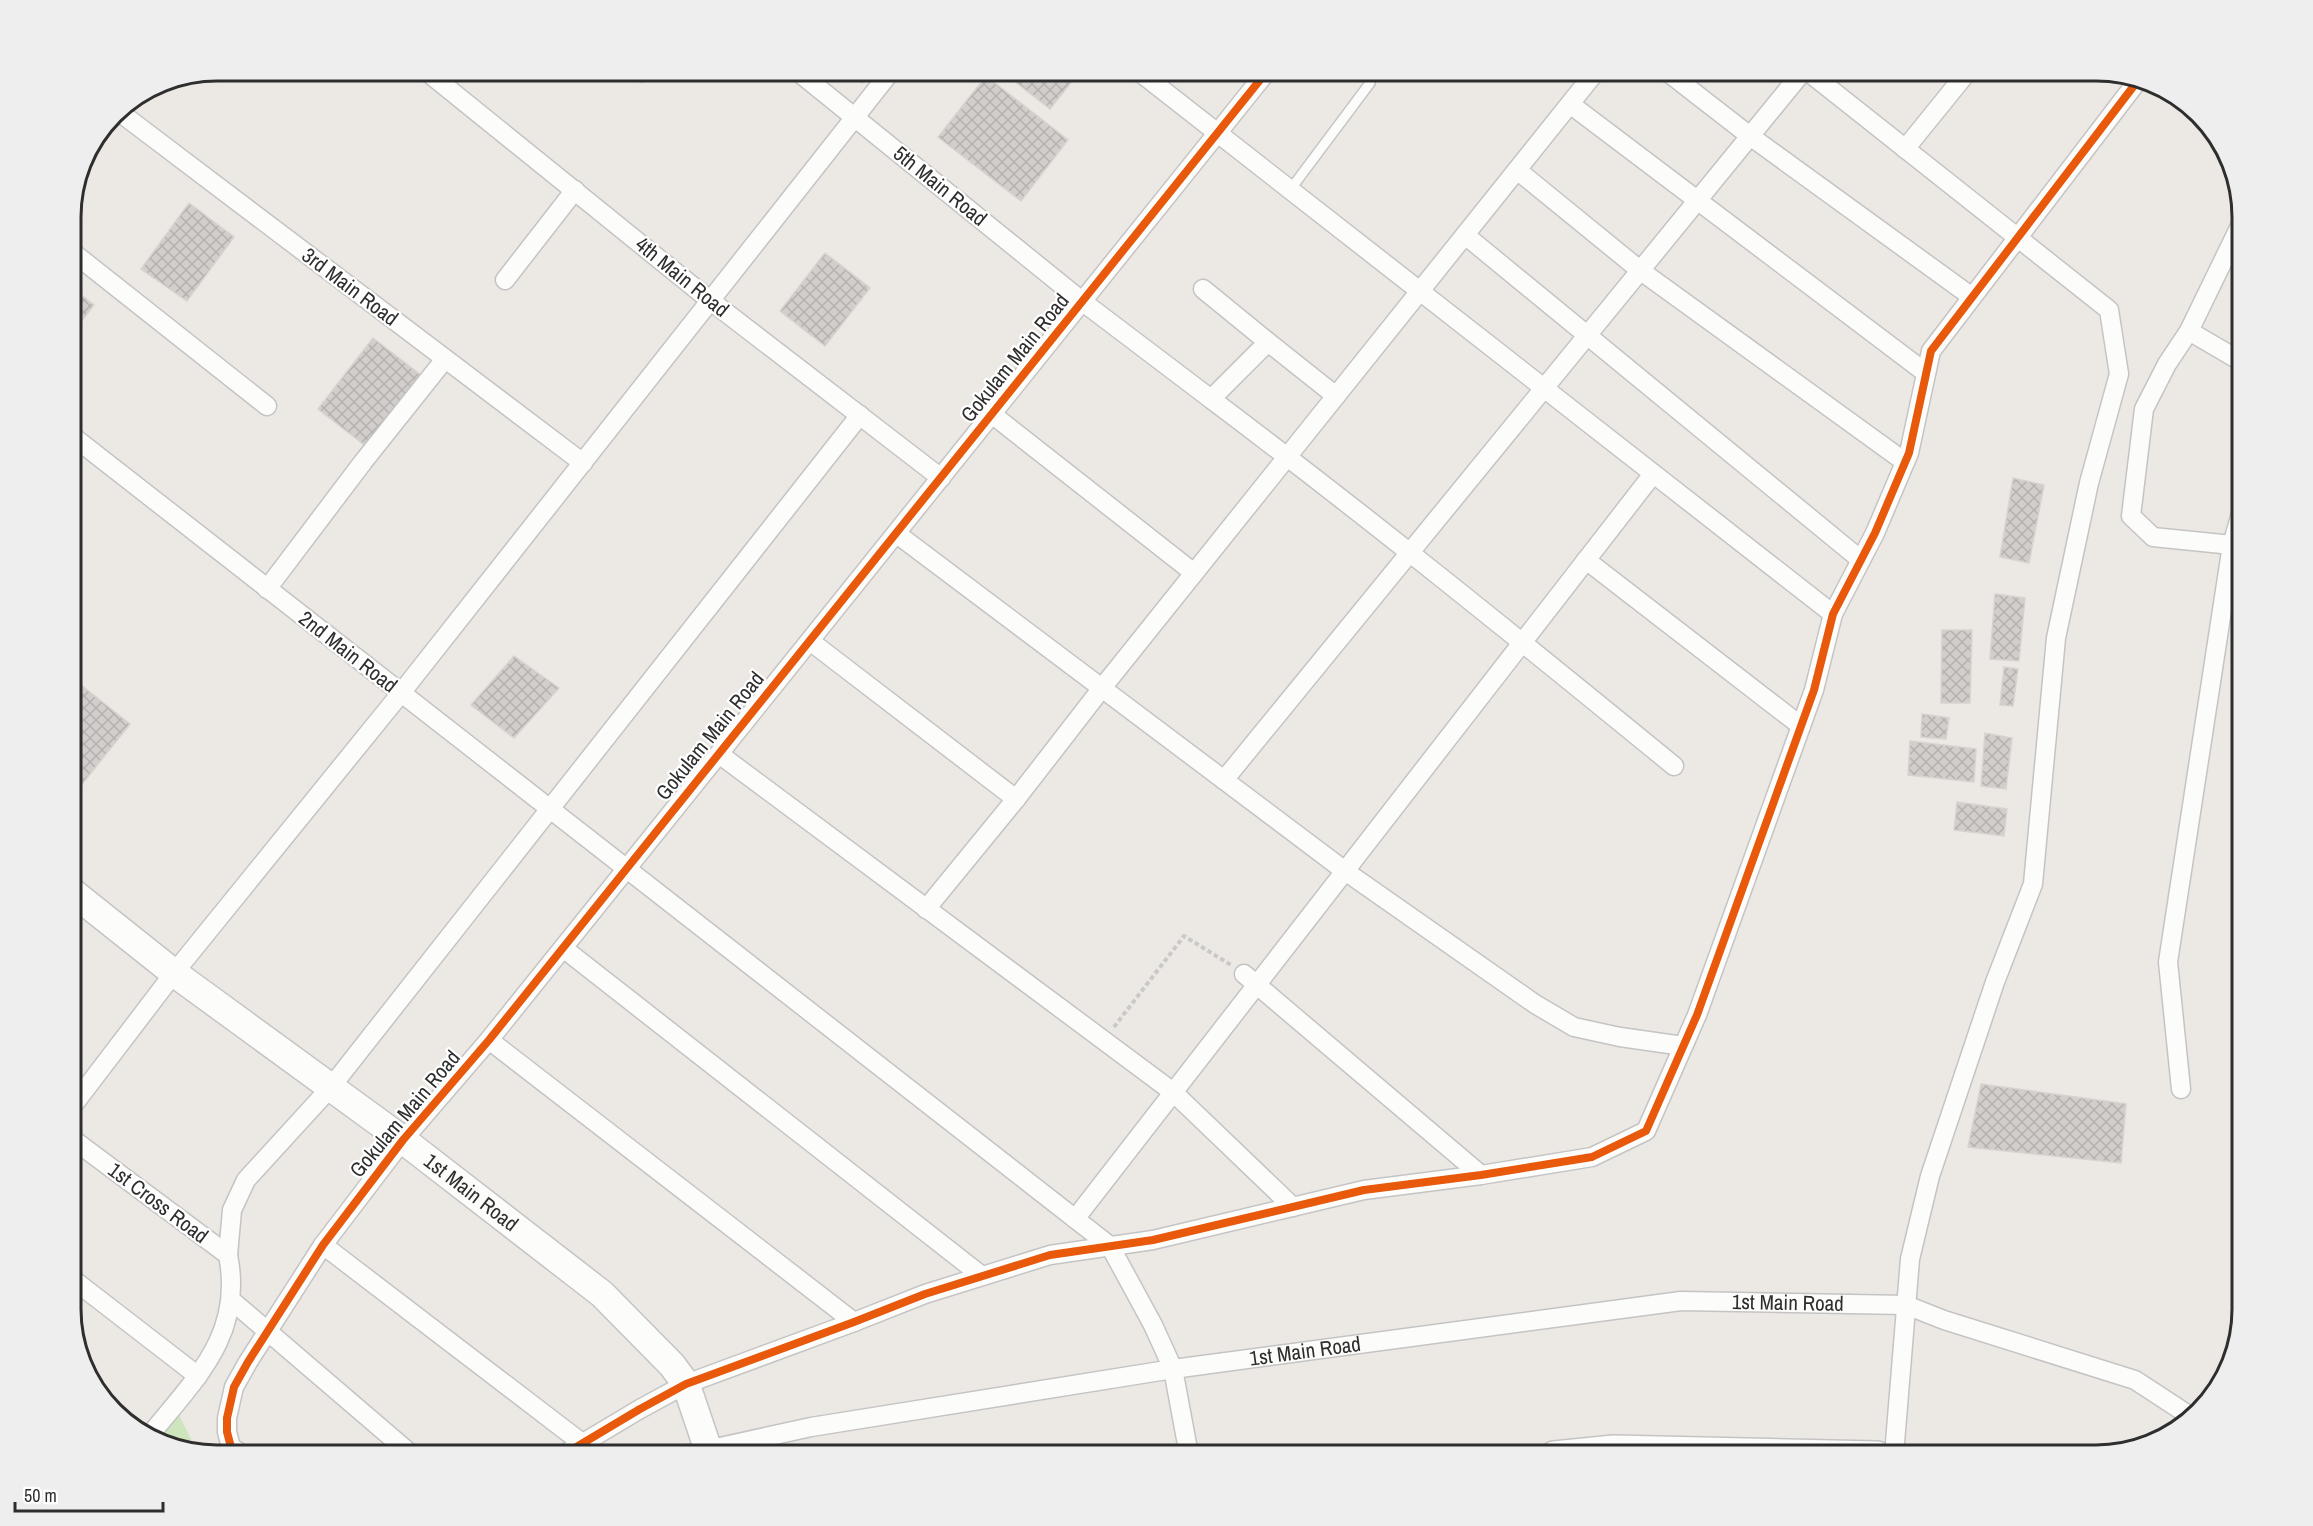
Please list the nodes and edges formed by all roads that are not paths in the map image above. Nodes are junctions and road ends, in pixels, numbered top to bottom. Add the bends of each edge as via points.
1 (439, 81) edge
2 (810, 81) edge
3 (884, 81) edge
4 (1151, 81) edge
5 (1259, 81) edge
6 (1588, 81) edge
7 (1679, 81) edge
8 (1796, 81) edge
9 (1819, 81) edge
10 (1960, 81) edge
11 (1370, 83) dead end
12 (2133, 86) edge
13 (1570, 104) junction
14 (125, 117) edge
15 (856, 117) junction
16 (1218, 134) junction
17 (1750, 136) junction
18 (1905, 149) junction
19 (1517, 170) junction
20 (575, 190) junction
21 (1290, 190) junction
22 (1698, 200) junction
23 (1465, 235) junction
24 (2017, 237) junction
25 (2232, 243) edge
26 (81, 259) edge
27 (1641, 271) junction
28 (505, 280) dead end
29 (1203, 289) dead end
30 (1420, 291) junction
31 (1972, 297) junction
32 (711, 301) junction
33 (1083, 302) junction
34 (2189, 331) junction
35 (1587, 336) junction
36 (1268, 342) junction
37 (2232, 356) edge
38 (445, 359) junction
39 (1926, 373) junction
40 (1545, 389) junction
41 (1336, 396) junction
42 (1211, 399) junction
43 (267, 406) dead end
44 (860, 415) junction
45 (993, 415) junction
46 (81, 443) edge
47 (1288, 457) junction
48 (1905, 462) junction
49 (583, 463) junction
50 (1653, 474) junction
51 (941, 478) junction
52 (897, 534) junction
53 (2232, 545) joint
54 (1411, 554) junction
55 (1586, 560) junction
56 (1861, 560) junction
57 (1194, 573) junction
58 (267, 589) junction
59 (1833, 614) junction
60 (810, 641) junction
61 (1522, 642) junction
62 (1102, 688) junction
63 (401, 693) junction
64 (1801, 726) junction
65 (719, 754) junction
66 (1674, 766) dead end
67 (1224, 780) junction
68 (1016, 799) junction
69 (549, 809) junction
70 (627, 869) junction
71 (1345, 871) junction
72 (81, 899) edge
73 (926, 909) junction
74 (563, 948) junction
75 (174, 973) junction
76 (1251, 979) junction
77 (489, 1040) junction
78 (1683, 1046) junction
79 (331, 1087) junction
80 (2181, 1089) dead end
81 (1173, 1092) junction
82 (81, 1095) edge
83 (403, 1140) junction
84 (81, 1145) edge
85 (1481, 1174) junction
86 (1293, 1207) junction
87 (1075, 1219) junction
88 (323, 1245) junction
89 (1110, 1246) junction
90 (228, 1255) junction
91 (981, 1276) junction
92 (81, 1286) edge
93 (1906, 1305) junction
94 (238, 1306) junction
95 (854, 1323) junction
96 (264, 1328) junction
97 (1173, 1370) junction
98 (198, 1376) junction
99 (686, 1384) junction
100 (2184, 1412) edge
101 (154, 1429) edge
102 (582, 1443) junction
103 (234, 1445) edge
104 (400, 1445) edge
105 (579, 1445) edge
106 (698, 1445) edge
107 (734, 1445) edge
108 (1187, 1445) edge
109 (1895, 1445) edge

1 - 20 street, 4th Main Road
2 - 15 street, 5th Main Road
3 - 15 street
4 - 16 street
5 - 16 street, Gokulam Main Road
6 - 13 street
7 - 17 street
8 - 17 street
9 - 18 street
10 - 18 street
11 - 21 lane
12 - 24 street
13 - 19 street
13 - 22 street
14 - 38 street, 3rd Main Road
15 - 32 street
15 - 33 street, 5th Main Road
16 - 21 street
16 - 33 street, Gokulam Main Road
17 - 22 street
17 - 31 street
18 - 24 street
19 - 23 street
19 - 27 street
20 - 28 street
20 - 32 street, 4th Main Road
21 - 30 street
22 - 27 street
22 - 39 street
23 - 30 street
23 - 35 street
24 - 31 street
24 - 93 street via 2109,310 2119,374 2089,483 2056,638 2033,884 1995,982 1930,1176 1910,1259
25 - 34 street
26 - 43 street
27 - 35 street
27 - 48 street
29 - 36 street
30 - 40 street
30 - 41 street
31 - 39 street via 1931,351
32 - 44 street, 4th Main Road
32 - 49 street
33 - 42 street, 5th Main Road
33 - 45 street, Gokulam Main Road
34 - 37 street
34 - 53 street via 2166,364 2144,409 2131,516 2153,537
35 - 40 street
35 - 56 street
36 - 41 street
36 - 42 street
38 - 49 street, 3rd Main Road
38 - 58 street
39 - 48 street
40 - 50 street
40 - 54 street
41 - 47 street
42 - 47 street, 5th Main Road
44 - 51 street, 4th Main Road
44 - 69 street
45 - 51 street, Gokulam Main Road
45 - 57 street
46 - 58 street, 2nd Main Road
47 - 54 street, 5th Main Road
47 - 57 street
48 - 56 street
49 - 63 street
50 - 55 street
50 - 59 street
51 - 52 street, Gokulam Main Road
52 - 60 street, Gokulam Main Road
52 - 62 street
53 - 80 street via 2168,962
54 - 61 street, 5th Main Road
54 - 67 street
55 - 61 street
55 - 64 street
56 - 59 street
57 - 62 street
58 - 63 street, 2nd Main Road
59 - 64 street
60 - 65 street, Gokulam Main Road
60 - 68 street
61 - 66 street, 5th Main Road
61 - 71 street
62 - 67 street
62 - 68 street
63 - 69 street, 2nd Main Road
63 - 75 street
64 - 78 street
65 - 70 street, Gokulam Main Road
65 - 73 street
67 - 71 street
68 - 73 street
69 - 70 street, 2nd Main Road
69 - 79 street
70 - 74 street, Gokulam Main Road
70 - 87 street, 2nd Main Road
71 - 76 street
71 - 78 street via 1574,1027
72 - 75 main road, 1st Main Road
73 - 81 street via 1107,1037
74 - 77 street, Gokulam Main Road
74 - 91 street
75 - 79 main road, 1st Main Road
75 - 82 street
76 - 81 street
76 - 85 street
77 - 83 street, Gokulam Main Road
77 - 95 street
78 - 85 street via 1646,1131 1592,1157
79 - 83 main road, 1st Main Road
79 - 90 street via 246,1180 232,1210
81 - 86 street
81 - 87 street
83 - 88 street, Gokulam Main Road
83 - 99 main road, 1st Main Road via 602,1294
84 - 90 street, 1st Cross Road
85 - 86 street via 1364,1190
86 - 89 street via 1153,1240
87 - 89 street, 2nd Main Road
88 - 96 street, Gokulam Main Road
88 - 102 street
89 - 91 street via 1050,1255
89 - 97 street
90 - 94 street, 1st Cross Road
91 - 95 street
92 - 98 street
93 - 97 street, 1st Main Road via 1681,1301
93 - 100 street via 2135,1380
93 - 109 street
94 - 96 street
94 - 98 street, 1st Cross Road
95 - 99 street
96 - 103 street, Gokulam Main Road via 234,1387 227,1418 227,1431
96 - 104 street
97 - 107 street, 1st Main Road via 811,1427
97 - 108 street
98 - 101 street, 1st Cross Road
99 - 102 street
99 - 106 main road, 1st Main Road
102 - 105 street

